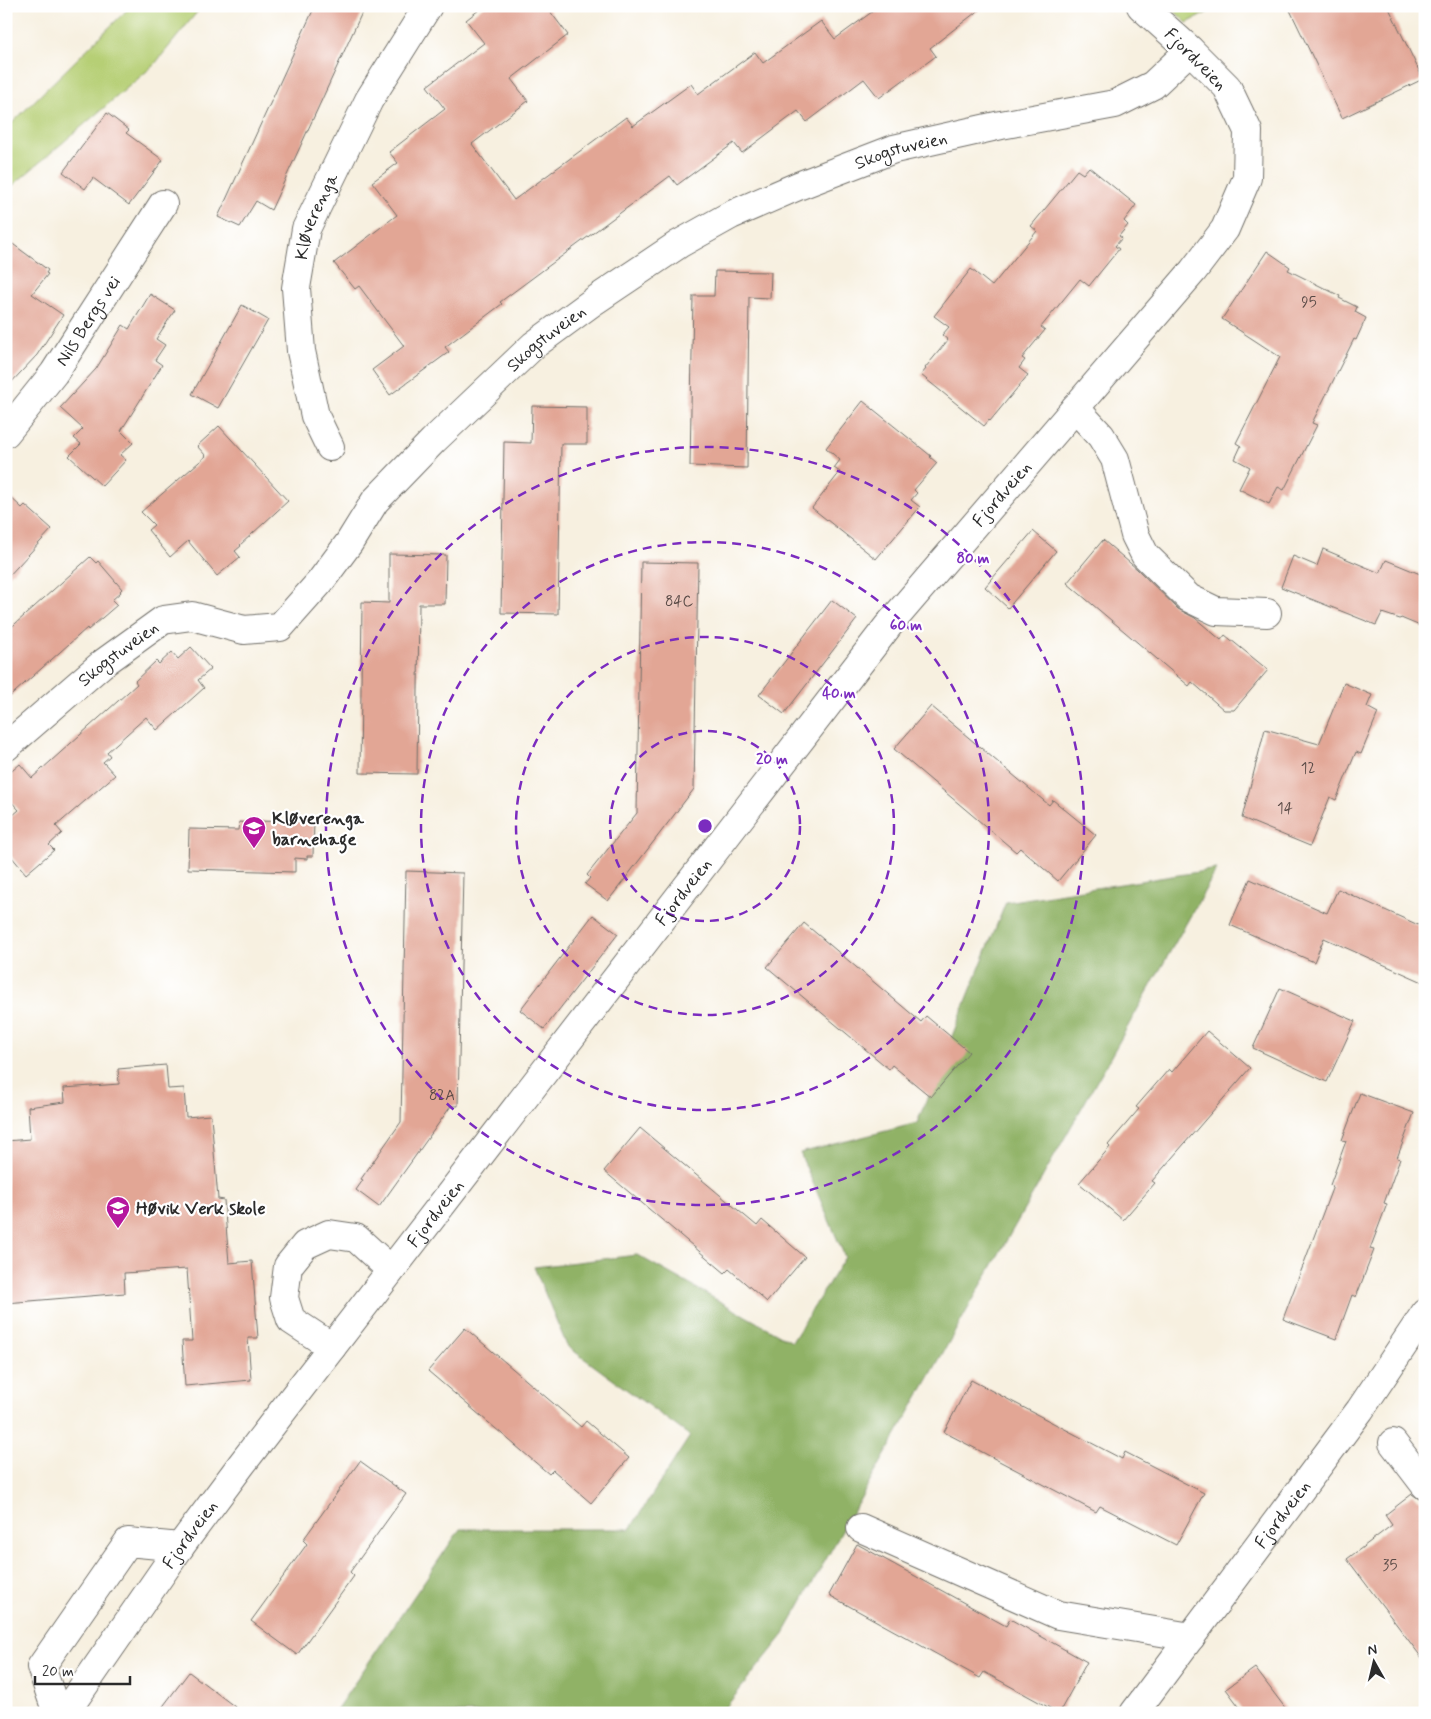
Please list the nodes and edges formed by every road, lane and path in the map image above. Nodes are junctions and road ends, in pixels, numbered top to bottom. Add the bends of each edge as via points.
1 (428, 6) edge
2 (1144, 10) edge
3 (1190, 50) junction
4 (164, 204) dead end
5 (1075, 408) junction
6 (6, 433) edge
7 (330, 447) dead end
8 (1267, 613) dead end
9 (6, 747) edge
10 (391, 1270) junction
11 (1425, 1313) edge
12 (332, 1347) junction
13 (1392, 1443) dead end
14 (1425, 1485) edge
15 (861, 1528) dead end
16 (180, 1547) junction
17 (1191, 1637) junction
18 (57, 1713) edge
19 (65, 1713) edge
20 (1134, 1713) edge

1 - 7 street, Kløverenga via 369,100 306,229 296,288 301,351 316,416
2 - 3 street, Fjordveien
3 - 5 street, Fjordveien via 1227,87 1248,131 1247,178 1225,230
3 - 9 street, Skogstuveien via 1153,85 1114,104 894,149 731,215 679,244 594,300 534,345 433,441 375,501 320,582 280,627 244,630 192,616 163,620 102,664
4 - 6 street, Nils Bergs vei via 54,373
5 - 8 street via 1101,436 1115,460 1135,536 1145,555 1189,598 1216,611
5 - 10 street, Fjordveien via 888,626
10 - 12 street, Fjordveien
10 - 12 street via 356,1238 328,1234 305,1245 288,1266 284,1298 291,1320
11 - 17 street, Fjordveien via 1360,1410
12 - 16 street, Fjordveien
13 - 14 street
15 - 17 street via 1058,1615
16 - 18 street via 128,1542 41,1667
16 - 19 street, Fjordveien
17 - 20 street, Fjordveien

